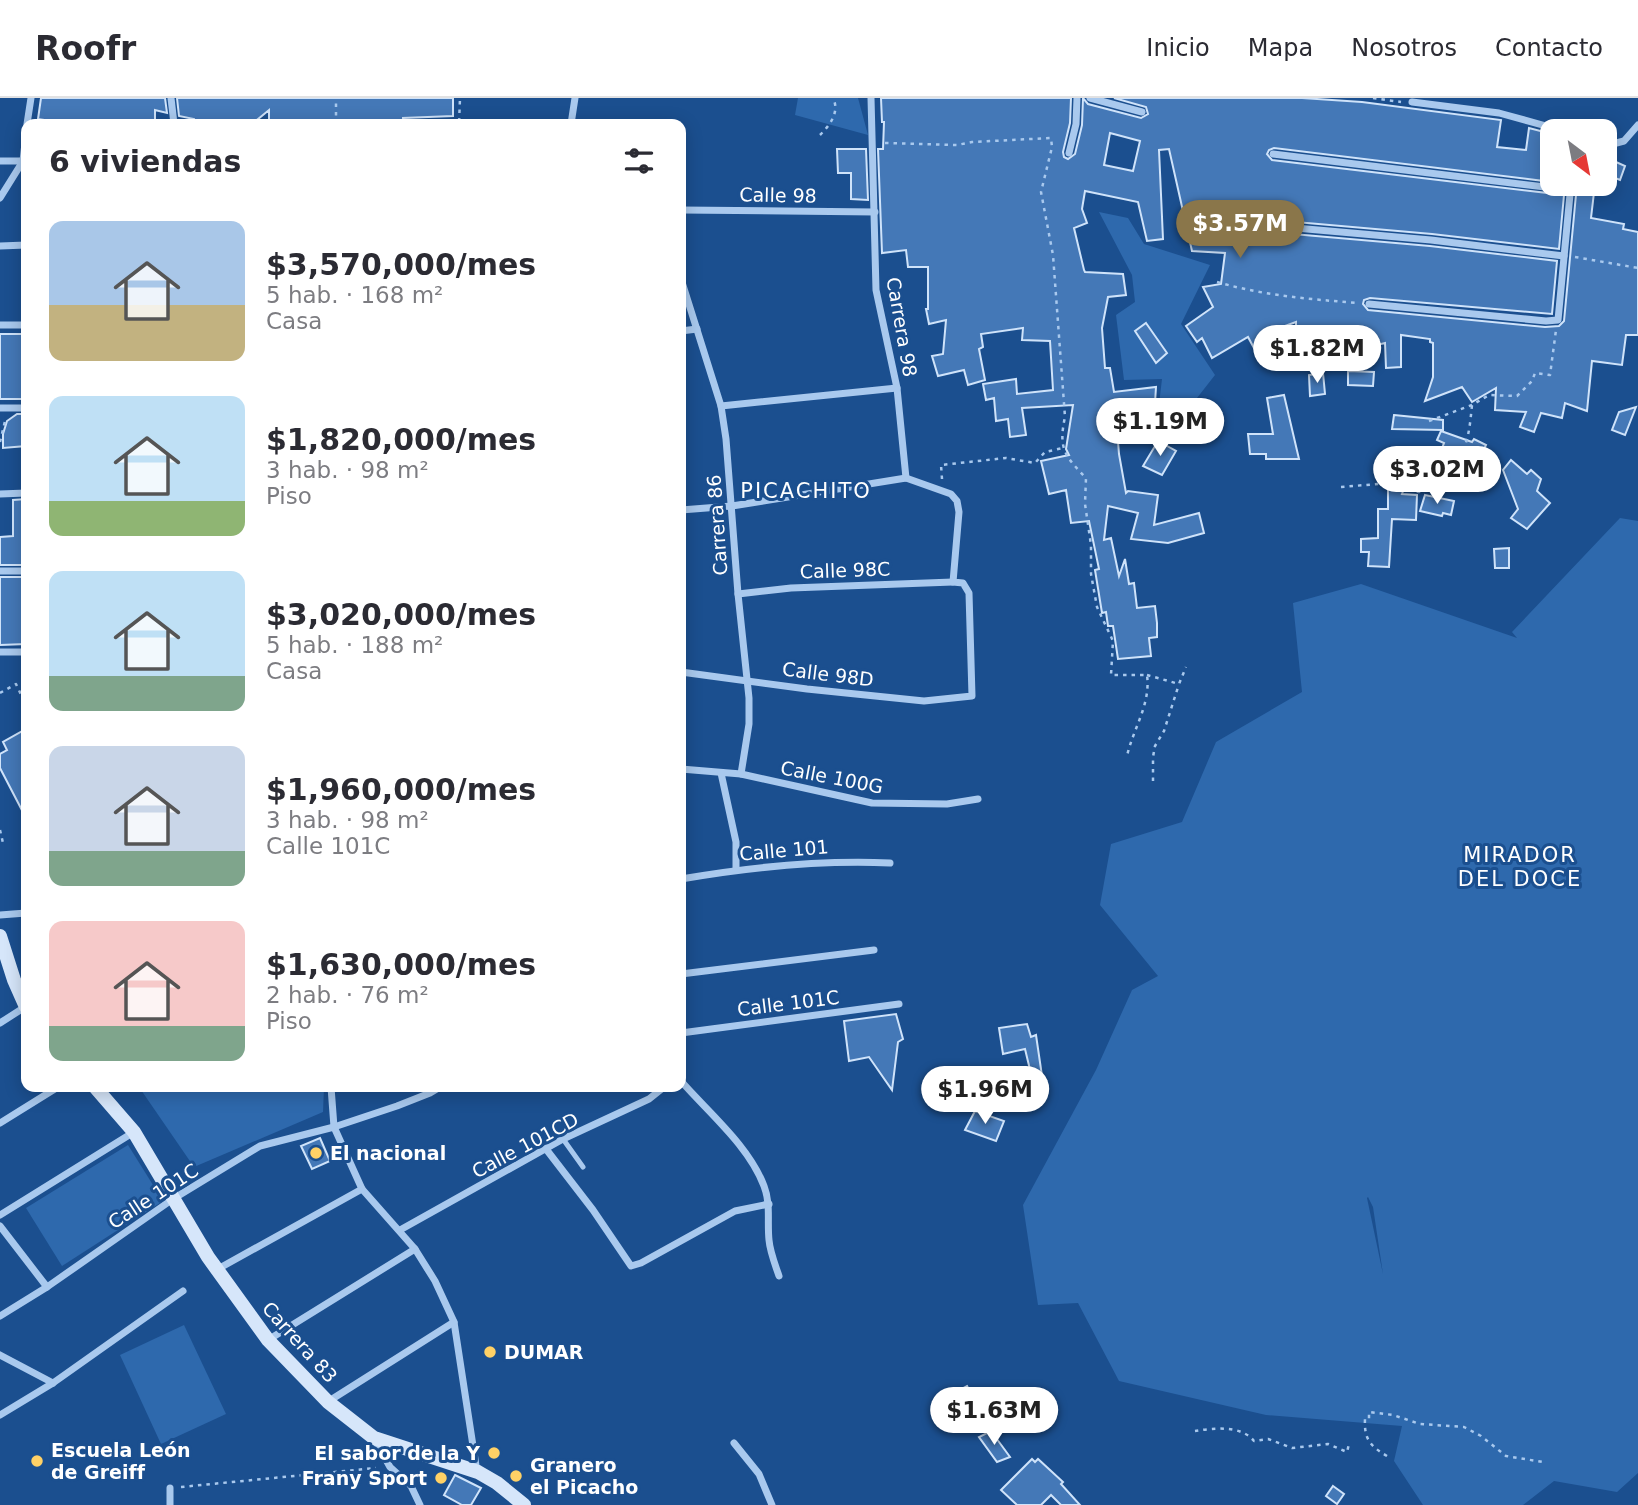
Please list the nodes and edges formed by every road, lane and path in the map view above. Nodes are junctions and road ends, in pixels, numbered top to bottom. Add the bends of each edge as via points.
1 (31, 98) edge
2 (171, 98) edge
3 (460, 98) edge
4 (575, 98) edge
5 (833, 98) edge
6 (871, 98) edge
7 (1077, 98) edge
8 (1090, 98) edge
9 (1373, 98) edge
10 (336, 101) dead end
11 (1412, 102) joint
12 (1142, 112) dead end
13 (28, 119) edge
14 (173, 119) edge
15 (336, 119) edge
16 (459, 119) edge
17 (572, 119) edge
18 (1540, 125) edge
19 (1638, 125) edge
20 (820, 135) dead end
21 (872, 142) junction
22 (1617, 143) edge
23 (1069, 153) dead end
24 (1273, 154) dead end
25 (0, 161) edge
26 (21, 161) edge
27 (21, 166) edge
28 (1540, 184) edge
29 (1569, 196) edge
30 (0, 198) edge
31 (686, 210) edge
32 (875, 212) junction
33 (1204, 220) dead end
34 (21, 245) edge
35 (0, 246) edge
36 (1564, 256) junction
37 (1638, 268) edge
38 (1217, 282) dead end
39 (686, 295) edge
40 (1369, 304) joint
41 (1558, 320) junction
42 (0, 325) edge
43 (21, 325) edge
44 (697, 329) junction
45 (686, 330) edge
46 (897, 388) junction
47 (1472, 405) junction
48 (721, 406) junction
49 (0, 408) edge
50 (13, 408) junction
51 (21, 408) edge
52 (1429, 421) dead end
53 (0, 442) edge
54 (1063, 448) junction
55 (906, 478) junction
56 (1341, 487) dead end
57 (934, 490) junction
58 (21, 493) edge
59 (0, 494) edge
60 (732, 506) junction
61 (686, 510) edge
62 (0, 571) edge
63 (21, 571) edge
64 (953, 582) junction
65 (738, 594) junction
66 (0, 652) edge
67 (21, 652) edge
68 (1186, 667) dead end
69 (686, 673) edge
70 (1147, 675) junction
71 (748, 681) junction
72 (1179, 684) junction
73 (0, 693) edge
74 (21, 694) edge
75 (1127, 756) dead end
76 (686, 770) edge
77 (721, 773) junction
78 (741, 774) junction
79 (1153, 781) dead end
80 (978, 799) dead end
81 (0, 830) edge
82 (4, 842) dead end
83 (890, 863) dead end
84 (736, 870) junction
85 (686, 878) edge
86 (21, 913) edge
87 (0, 915) edge
88 (0, 936) edge
89 (874, 950) dead end
90 (686, 973) edge
91 (20, 980) edge
92 (899, 1004) dead end
93 (21, 1010) edge
94 (0, 1023) edge
95 (686, 1032) edge
96 (686, 1087) edge
97 (50, 1092) edge
98 (99, 1092) edge
99 (331, 1092) edge
100 (432, 1092) edge
101 (658, 1092) edge
102 (0, 1123) edge
103 (334, 1127) junction
104 (134, 1132) junction
105 (563, 1139) junction
106 (546, 1149) junction
107 (583, 1167) dead end
108 (362, 1189) junction
109 (173, 1199) junction
110 (769, 1204) junction
111 (0, 1214) edge
112 (0, 1226) edge
113 (400, 1230) junction
114 (415, 1249) junction
115 (216, 1270) junction
116 (779, 1276) dead end
117 (47, 1287) junction
118 (183, 1291) dead end
119 (0, 1316) edge
120 (454, 1322) junction
121 (268, 1340) junction
122 (0, 1355) edge
123 (54, 1383) junction
124 (328, 1402) junction
125 (0, 1415) edge
126 (1195, 1431) dead end
127 (374, 1438) junction
128 (734, 1443) dead end
129 (1349, 1444) dead end
130 (1387, 1456) dead end
131 (1543, 1462) dead end
132 (390, 1467) junction
133 (478, 1472) junction
134 (170, 1489) joint
135 (170, 1505) edge
136 (420, 1505) edge
137 (524, 1505) edge
138 (772, 1505) edge

1 - 13 street
2 - 14 street
3 - 16 path
4 - 17 street
5 - 20 path via 834,115
6 - 21 street, Carrera 98
7 - 23 street
8 - 12 street
9 - 11 path
10 - 15 path
11 - 18 street via 1499,113
19 - 22 street via 1624,142
21 - 32 street, Carrera 98
21 - 54 path via 957,145 1051,138 1041,192 1050,242 1065,417
24 - 28 street
25 - 26 street
27 - 30 street
29 - 36 street
31 - 32 street, Calle 98
32 - 46 street, Carrera 98 via 876,290
33 - 36 street
34 - 35 street
36 - 37 path
36 - 41 street
38 - 40 path via 1293,299
39 - 44 street, Carrera 86
40 - 41 street
41 - 47 path via 1550,375 1535,373 1517,396 1489,395
42 - 43 street
44 - 45 street
44 - 48 street, Carrera 86
46 - 48 street
46 - 55 street, Carrera 98
47 - 52 path
47 - 56 path via 1462,452 1458,458 1441,455 1433,460 1427,487 1419,492 1378,484
48 - 60 street, Carrera 86
49 - 50 street
50 - 51 street
50 - 53 path
54 - 57 path via 1045,452 1035,463 1006,458 941,465 943,478
54 - 70 path via 1086,478 1091,574 1097,607 1113,641 1111,675
55 - 57 street
55 - 60 street
57 - 64 street via 945,491 957,501
58 - 59 street
60 - 61 street
60 - 65 street, Carrera 86
62 - 63 street
64 - 65 street, Calle 98C
64 - 71 street, Calle 98D via 963,583 969,593 972,696 924,701
65 - 71 street, Carrera 86
66 - 67 street
68 - 72 path
69 - 71 street, Calle 98D
70 - 72 path
70 - 75 path via 1145,708
71 - 78 street, Carrera 86 via 750,724
72 - 79 path via 1155,746
73 - 74 path via 16,684
76 - 77 street, Calle 100G
77 - 78 street, Calle 100G
77 - 84 street via 736,842
78 - 80 street, Calle 100G via 872,803 947,804
81 - 82 path
83 - 84 street, Calle 101 via 849,861
84 - 85 street, Calle 101
86 - 87 street
88 - 91 street
89 - 90 street
92 - 95 street, Calle 101C
93 - 94 street
96 - 110 street via 754,1168
97 - 102 street
98 - 104 street, Carrera 83
99 - 103 street
100 - 103 street
101 - 105 street, Calle 101CD
103 - 108 street
103 - 109 street, Calle 101C via 260,1146
104 - 109 street, Carrera 83
104 - 111 street
105 - 106 street, Calle 101CD
105 - 107 lane
106 - 110 street via 631,1266 735,1211
106 - 113 street, Calle 101CD
108 - 113 street
108 - 115 street
109 - 115 street, Carrera 83
109 - 117 street, Calle 101C
110 - 116 street via 769,1243
112 - 117 street
113 - 114 street
114 - 120 street
114 - 121 street
115 - 121 street, Carrera 83
117 - 119 street, Calle 101C
118 - 123 street
120 - 124 street
120 - 133 street
121 - 124 street, Carrera 83
122 - 123 street
123 - 125 street
124 - 127 street, Carrera 83
126 - 129 path via 1231,1429 1254,1441 1268,1439 1292,1448 1328,1444 1347,1452
127 - 132 street
127 - 133 street, Carrera 83
128 - 138 street via 759,1474
130 - 131 path via 1367,1440 1369,1412 1420,1424 1464,1427 1506,1456
132 - 134 path
132 - 136 street via 411,1486
133 - 137 street, Carrera 83
134 - 135 street

